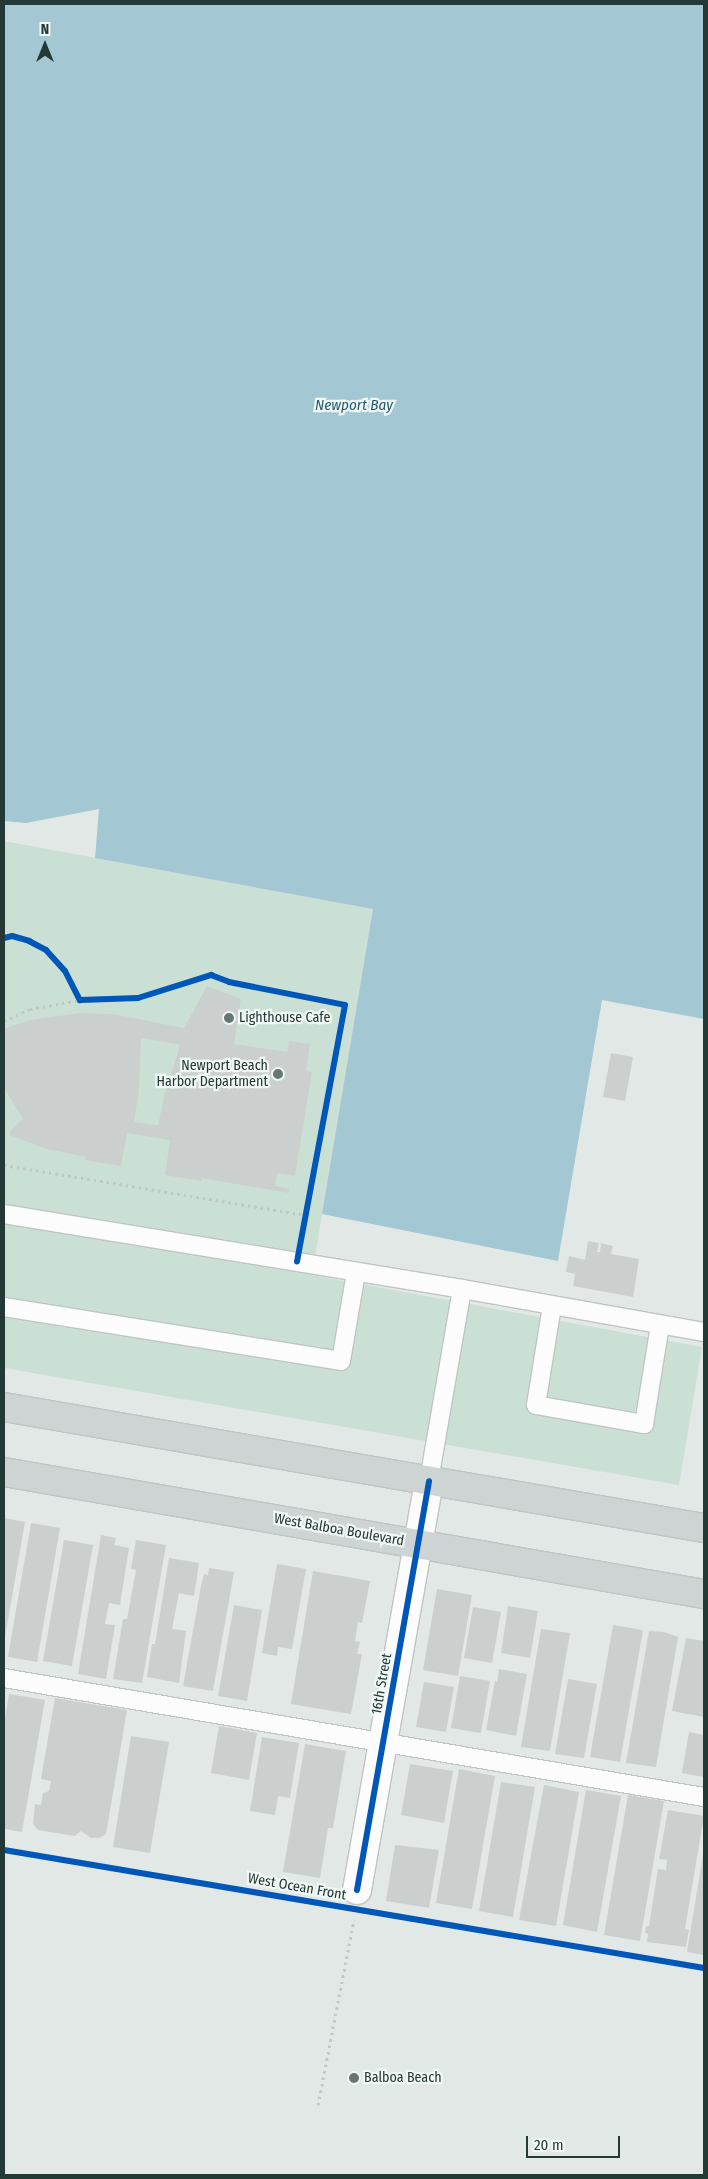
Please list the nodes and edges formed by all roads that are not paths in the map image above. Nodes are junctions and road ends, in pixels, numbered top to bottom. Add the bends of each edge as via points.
1 (4, 1214) edge
2 (356, 1272) junction
3 (462, 1289) junction
4 (552, 1306) junction
5 (4, 1307) edge
6 (660, 1325) junction
7 (704, 1332) edge
8 (4, 1406) edge
9 (4, 1472) edge
10 (429, 1482) junction
11 (704, 1528) edge
12 (418, 1544) junction
13 (704, 1594) edge
14 (4, 1678) edge
15 (384, 1742) junction
16 (704, 1797) edge
17 (358, 1890) dead end

1 - 2 lane
2 - 3 lane
2 - 5 lane via 341,1361
3 - 4 lane
3 - 10 lane
4 - 6 lane
4 - 6 lane via 536,1405 644,1424
6 - 7 lane
8 - 10 main road
9 - 12 main road, West Balboa Boulevard
10 - 11 main road
10 - 12 street, 16th Street
12 - 13 main road, West Balboa Boulevard
12 - 15 street, 16th Street
14 - 15 lane
15 - 16 lane
15 - 17 street, 16th Street

